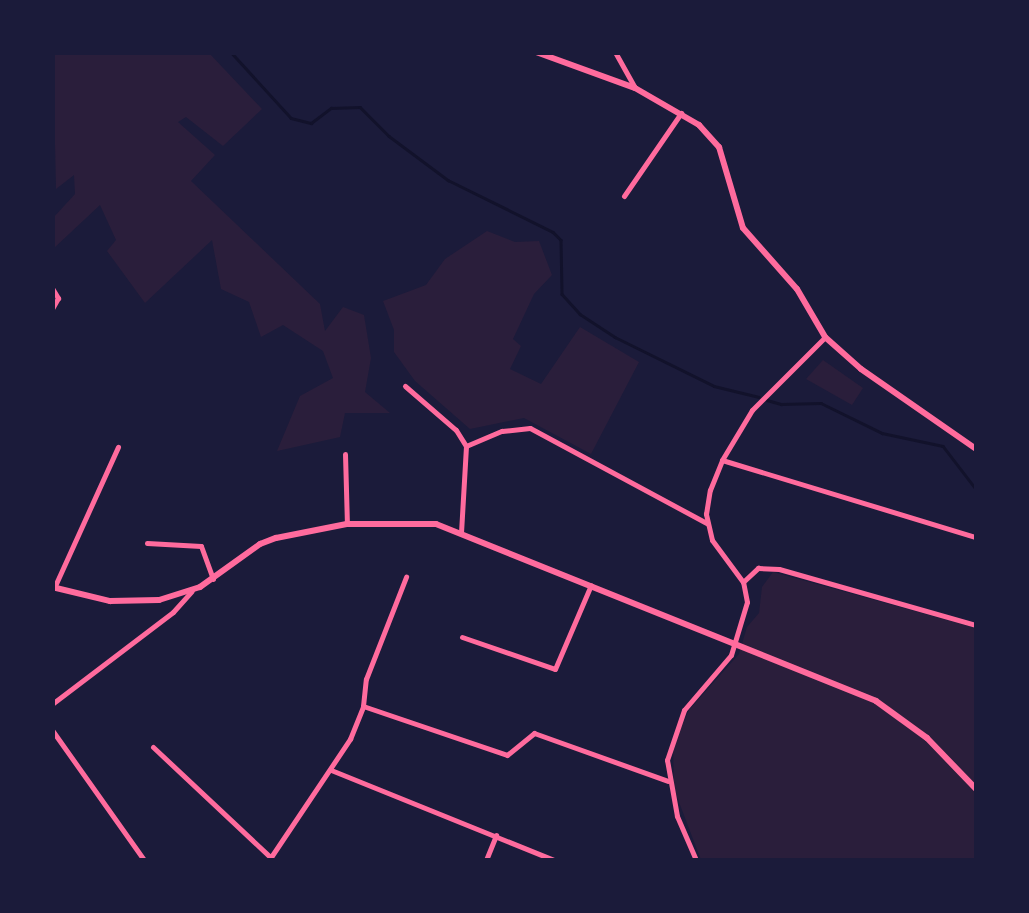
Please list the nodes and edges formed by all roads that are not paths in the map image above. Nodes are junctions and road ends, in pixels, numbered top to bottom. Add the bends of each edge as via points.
1 (536, 52) edge
2 (615, 52) edge
3 (635, 88) junction
4 (681, 113) junction
5 (624, 196) dead end
6 (52, 288) edge
7 (52, 309) edge
8 (825, 337) junction
9 (405, 386) dead end
10 (466, 446) junction
11 (118, 447) dead end
12 (976, 449) edge
13 (344, 454) dead end
14 (722, 460) junction
15 (347, 524) junction
16 (708, 524) junction
17 (461, 532) junction
18 (976, 536) edge
19 (147, 543) dead end
20 (406, 577) dead end
21 (213, 578) junction
22 (742, 582) junction
23 (591, 585) junction
24 (53, 587) edge
25 (192, 591) junction
26 (976, 625) edge
27 (462, 637) dead end
28 (736, 642) junction
29 (52, 704) edge
30 (363, 706) junction
31 (52, 730) edge
32 (153, 747) dead end
33 (331, 770) junction
34 (668, 781) junction
35 (976, 789) edge
36 (496, 836) junction
37 (270, 859) edge
38 (144, 860) edge
39 (486, 860) edge
40 (554, 860) edge
41 (696, 860) edge

1 - 3 street
2 - 3 street
3 - 4 street
4 - 5 street
4 - 8 street via 720,147 743,228 796,289
6 - 7 street via 58,298
8 - 12 street
8 - 14 street via 752,410
9 - 10 street
10 - 16 street via 530,428
10 - 17 street
11 - 24 street
13 - 15 street
14 - 16 street via 710,490
14 - 18 street
15 - 17 street via 424,524
15 - 21 street via 264,542
16 - 22 street via 719,553
17 - 23 street
19 - 21 street via 201,546
20 - 30 street via 366,680
21 - 25 street
22 - 26 street via 758,568 779,569
22 - 28 street via 746,602
23 - 27 street via 555,669
23 - 28 street
24 - 25 street via 128,602
25 - 29 street
28 - 34 street via 677,724 666,760
28 - 35 street via 876,701 927,738
30 - 33 street
30 - 34 street via 508,755 534,733
31 - 38 street
32 - 37 street
33 - 36 street
33 - 37 street
34 - 41 street
36 - 39 street
36 - 40 street

